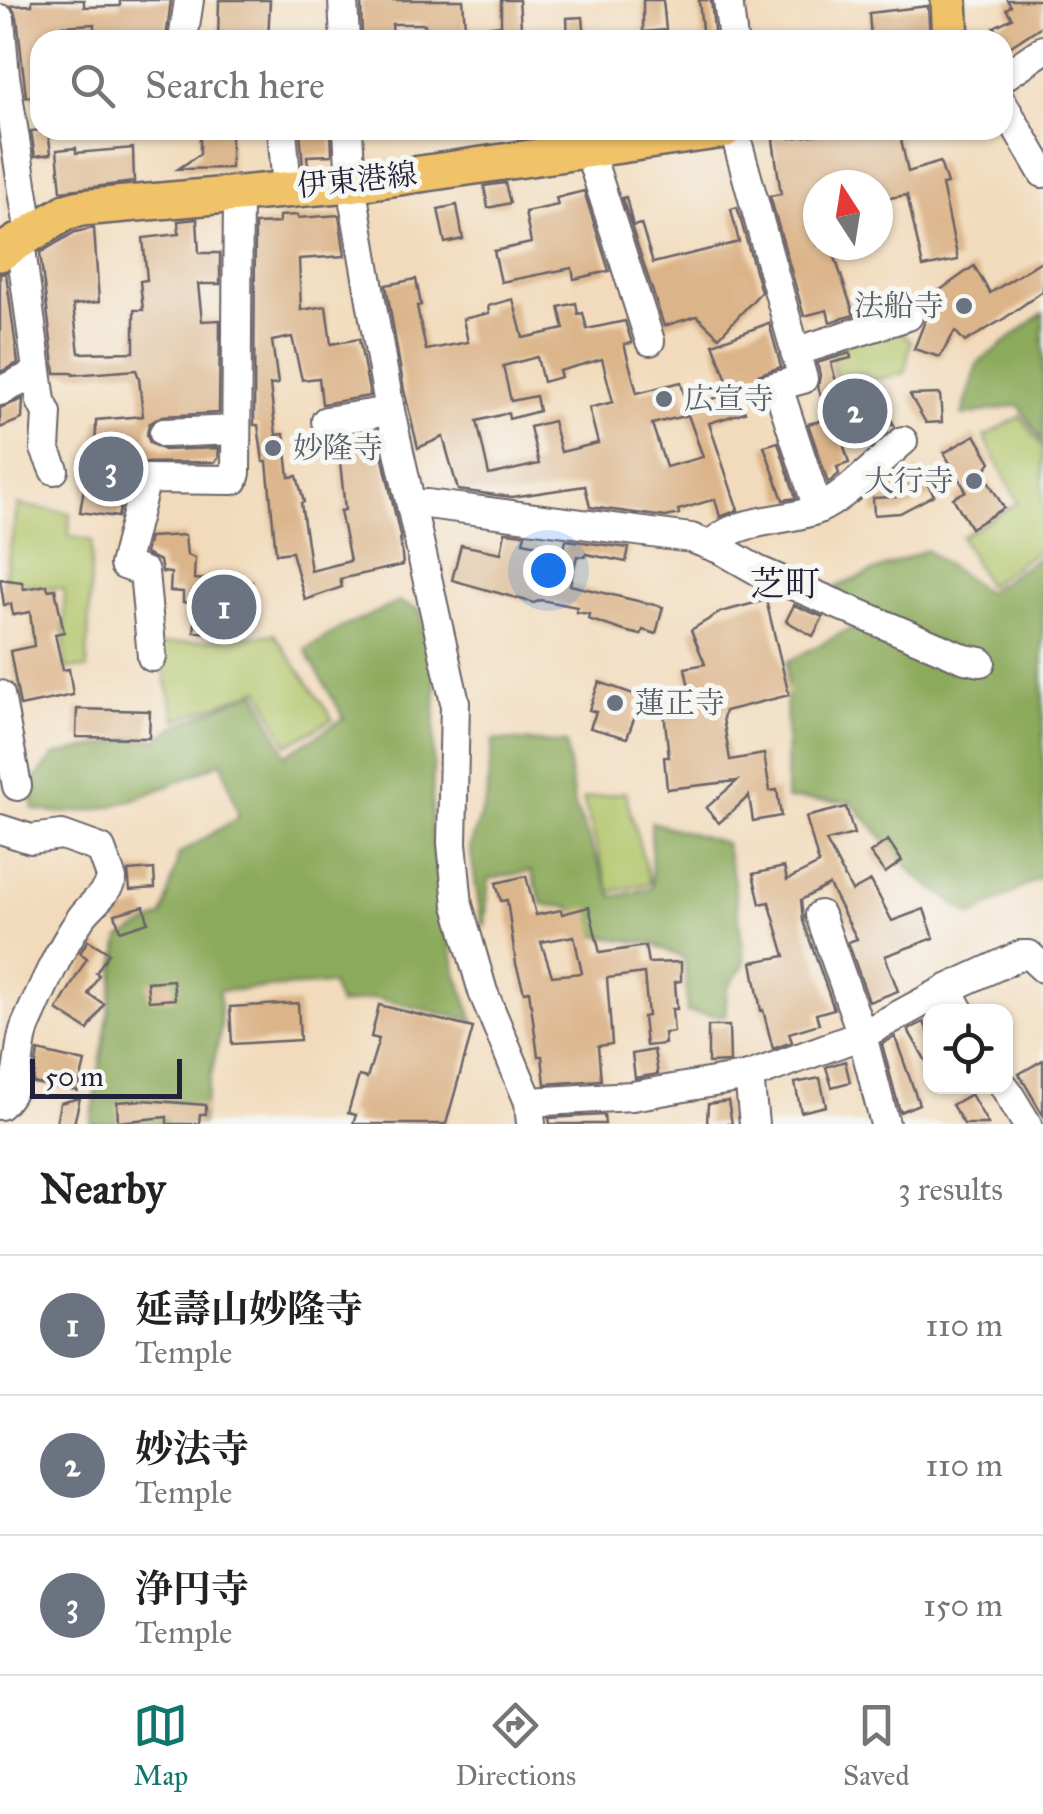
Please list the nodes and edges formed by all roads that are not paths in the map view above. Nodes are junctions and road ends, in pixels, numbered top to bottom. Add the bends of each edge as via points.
1 (189, 0) edge
2 (343, 0) edge
3 (728, 0) edge
4 (949, 0) edge
5 (0, 19) edge
6 (184, 30) edge
7 (344, 30) edge
8 (732, 30) edge
9 (951, 30) edge
10 (1043, 50) edge
11 (1013, 70) edge
12 (3, 91) edge
13 (1013, 122) edge
14 (283, 140) edge
15 (348, 140) edge
16 (648, 140) edge
17 (737, 140) edge
18 (588, 148) junction
19 (1043, 174) edge
20 (350, 184) junction
21 (287, 188) junction
22 (238, 192) junction
23 (16, 243) edge
24 (908, 316) dead end
25 (650, 341) dead end
26 (796, 352) junction
27 (37, 374) junction
28 (0, 392) edge
29 (390, 411) junction
30 (326, 421) dead end
31 (236, 430) junction
32 (164, 434) dead end
33 (903, 441) dead end
34 (54, 470) dead end
35 (412, 506) junction
36 (818, 509) junction
37 (711, 545) junction
38 (152, 657) dead end
39 (980, 662) dead end
40 (0, 695) edge
41 (17, 786) dead end
42 (0, 829) edge
43 (820, 915) dead end
44 (1043, 968) edge
45 (954, 1000) edge
46 (862, 1036) junction
47 (749, 1076) junction
48 (1009, 1094) edge
49 (0, 1105) edge
50 (530, 1113) edge
51 (754, 1124) edge
52 (884, 1124) edge
53 (1026, 1124) edge

1 - 6 street
2 - 7 street
3 - 8 street
4 - 9 main road
5 - 12 street
10 - 11 street
12 - 23 street
13 - 19 street
14 - 21 street
15 - 20 street
16 - 18 main road, 伊東港線
17 - 26 street
18 - 20 main road, 伊東港線
18 - 25 street
20 - 21 main road, 伊東港線
20 - 29 street
21 - 22 main road, 伊東港線
22 - 23 main road, 伊東港線 via 81,208
22 - 31 street
23 - 27 street
24 - 26 street
26 - 36 street via 803,379 774,388
27 - 28 street
27 - 34 street via 47,413 45,449
29 - 30 street
29 - 35 street
31 - 32 street
31 - 38 street via 234,480 146,479 124,565 144,572
33 - 36 street
35 - 37 street via 556,519
35 - 50 street via 455,703 452,843 458,905
36 - 37 street via 745,527
37 - 39 street
40 - 41 street
42 - 49 street via 31,839 81,840 101,849 112,879 80,918 36,1004 14,1086
43 - 46 street
44 - 45 street via 1021,955
45 - 46 street
46 - 47 street
46 - 52 street
47 - 50 street
47 - 51 street
48 - 53 street

